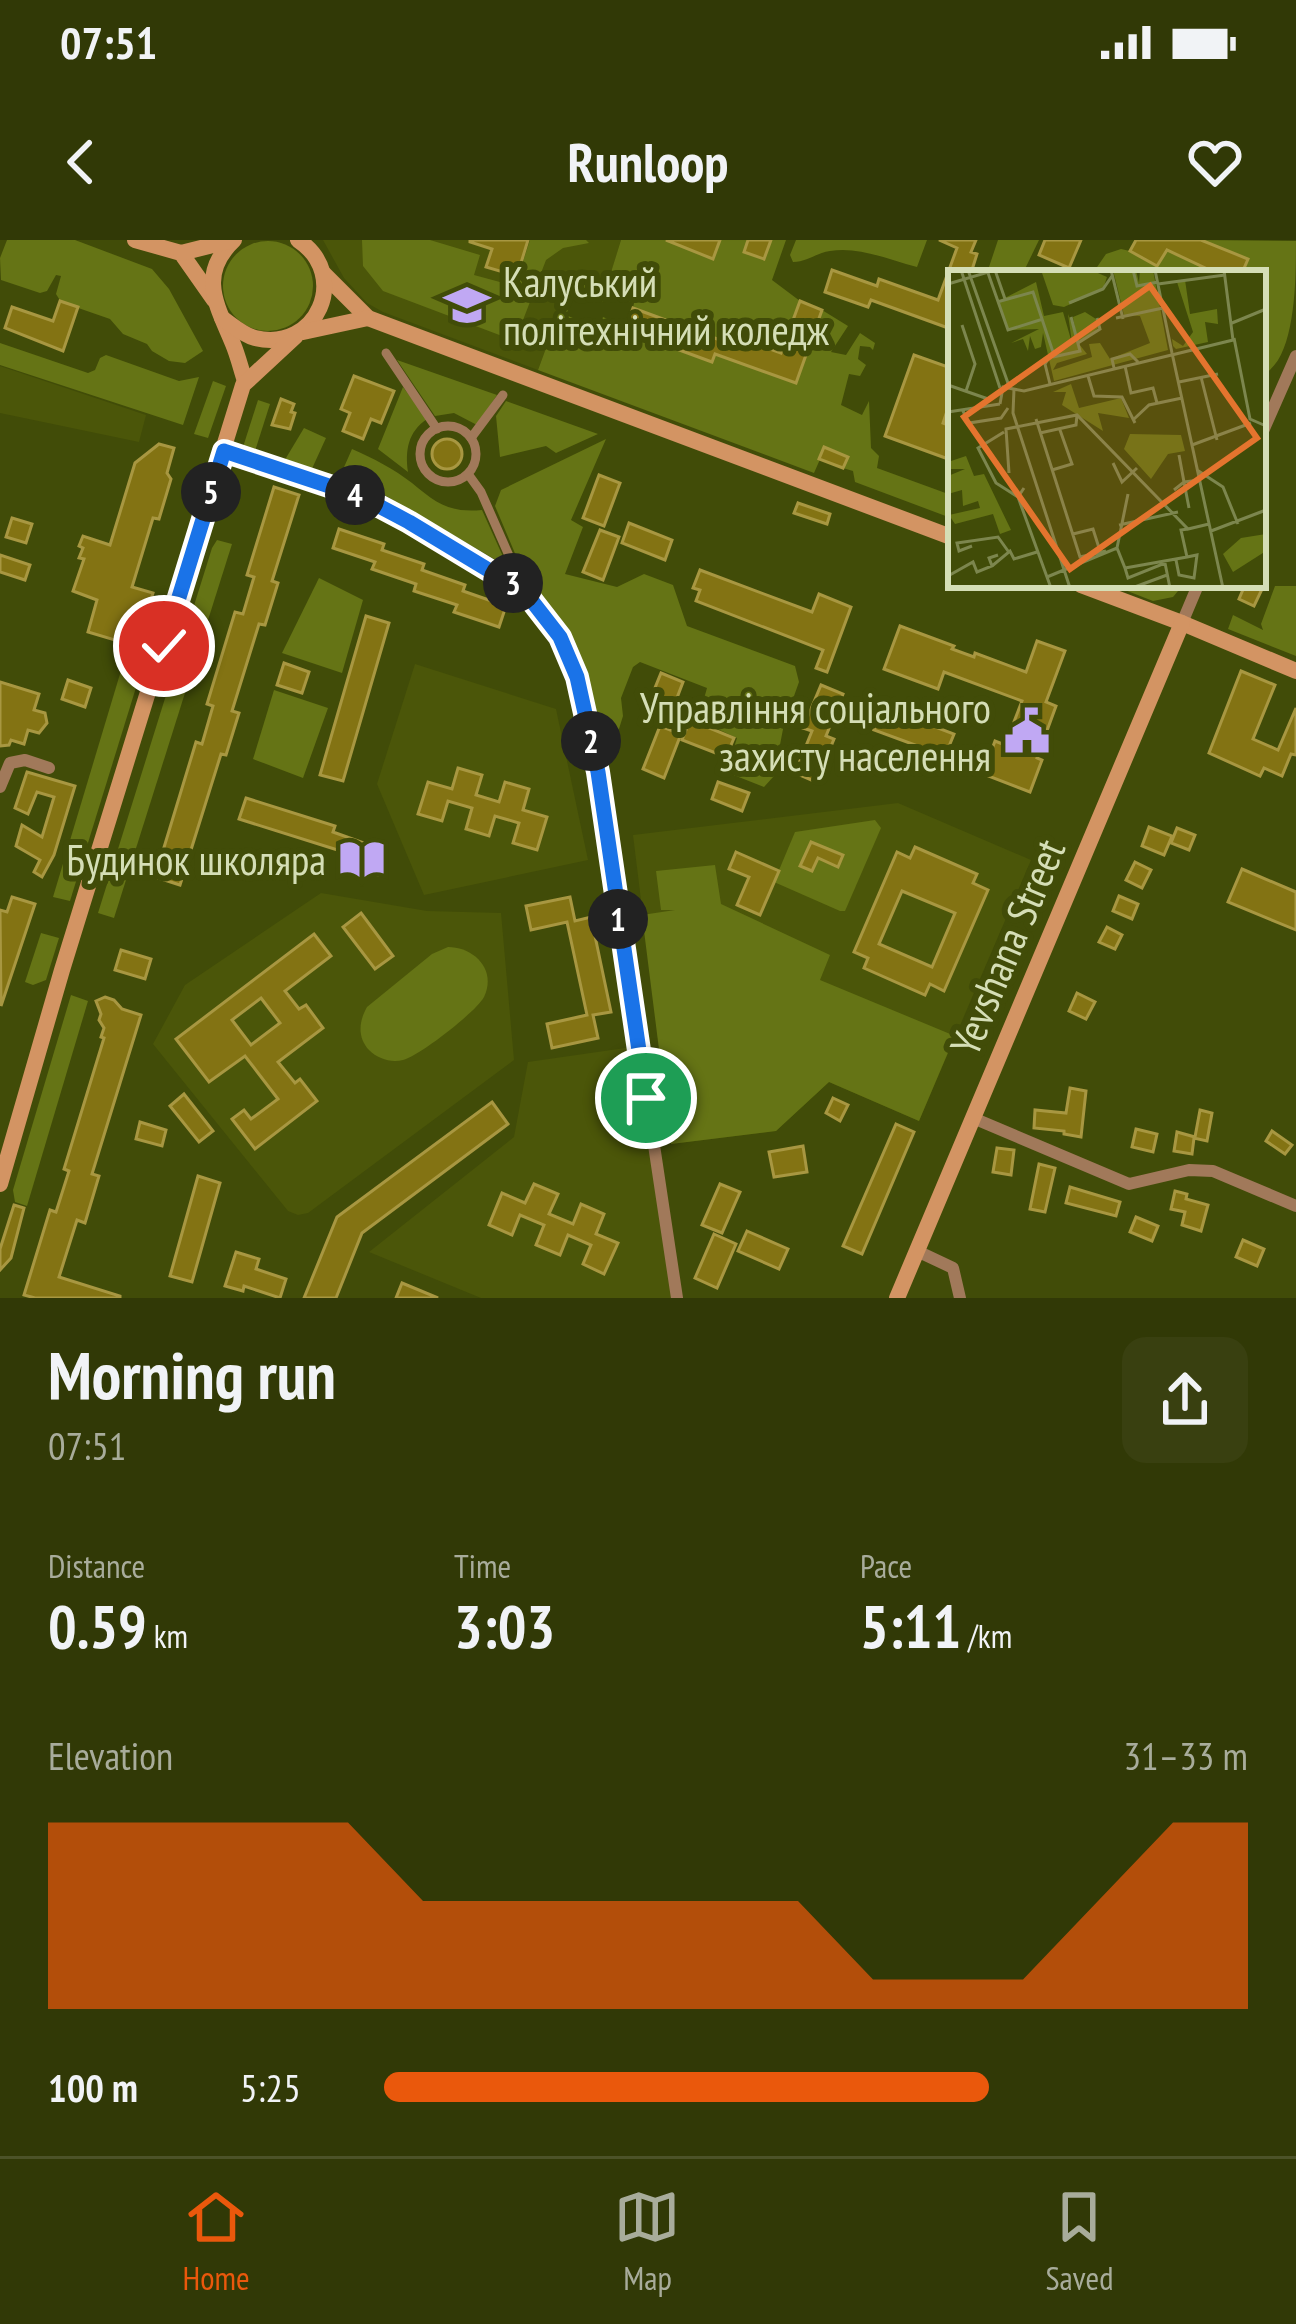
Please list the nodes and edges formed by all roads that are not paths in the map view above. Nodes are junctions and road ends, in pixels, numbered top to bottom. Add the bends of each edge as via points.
1 (135, 240) edge
2 (234, 240) edge
3 (298, 240) edge
4 (176, 246) edge
5 (324, 274) junction
6 (218, 309) junction
7 (368, 318) junction
8 (299, 334) junction
9 (386, 353) dead end
10 (1296, 356) edge
11 (245, 381) junction
12 (502, 395) dead end
13 (1266, 424) edge
14 (437, 429) junction
15 (471, 438) junction
16 (224, 451) junction
17 (468, 474) junction
18 (948, 535) edge
19 (1089, 588) edge
20 (1197, 588) edge
21 (525, 592) junction
22 (1182, 623) junction
23 (1296, 671) edge
24 (49, 768) dead end
25 (0, 787) edge
26 (973, 1118) junction
27 (0, 1184) edge
28 (1296, 1206) edge
29 (917, 1251) junction
30 (676, 1298) edge
31 (897, 1298) edge
32 (961, 1298) edge

1 - 4 main road
2 - 4 main road
2 - 6 main road via 212,282
3 - 5 main road
4 - 6 main road
5 - 7 main road
5 - 8 main road via 319,308
6 - 8 main road via 258,339
6 - 11 main road
7 - 8 main road
7 - 18 main road
8 - 11 main road
9 - 14 street
10 - 13 street
11 - 16 main road
12 - 15 street
14 - 15 street
14 - 17 street via 422,444 423,467 443,482
15 - 17 street via 476,460
16 - 21 street via 362,497
16 - 27 main road
17 - 21 street
19 - 22 main road
20 - 22 street
21 - 30 street via 560,637 577,677 598,772
22 - 23 main road
22 - 26 main road, Yevshana Street
24 - 25 street via 10,763
26 - 28 street via 1129,1184 1213,1172
26 - 29 main road, Yevshana Street
29 - 31 main road, Yevshana Street
29 - 32 street via 953,1268

